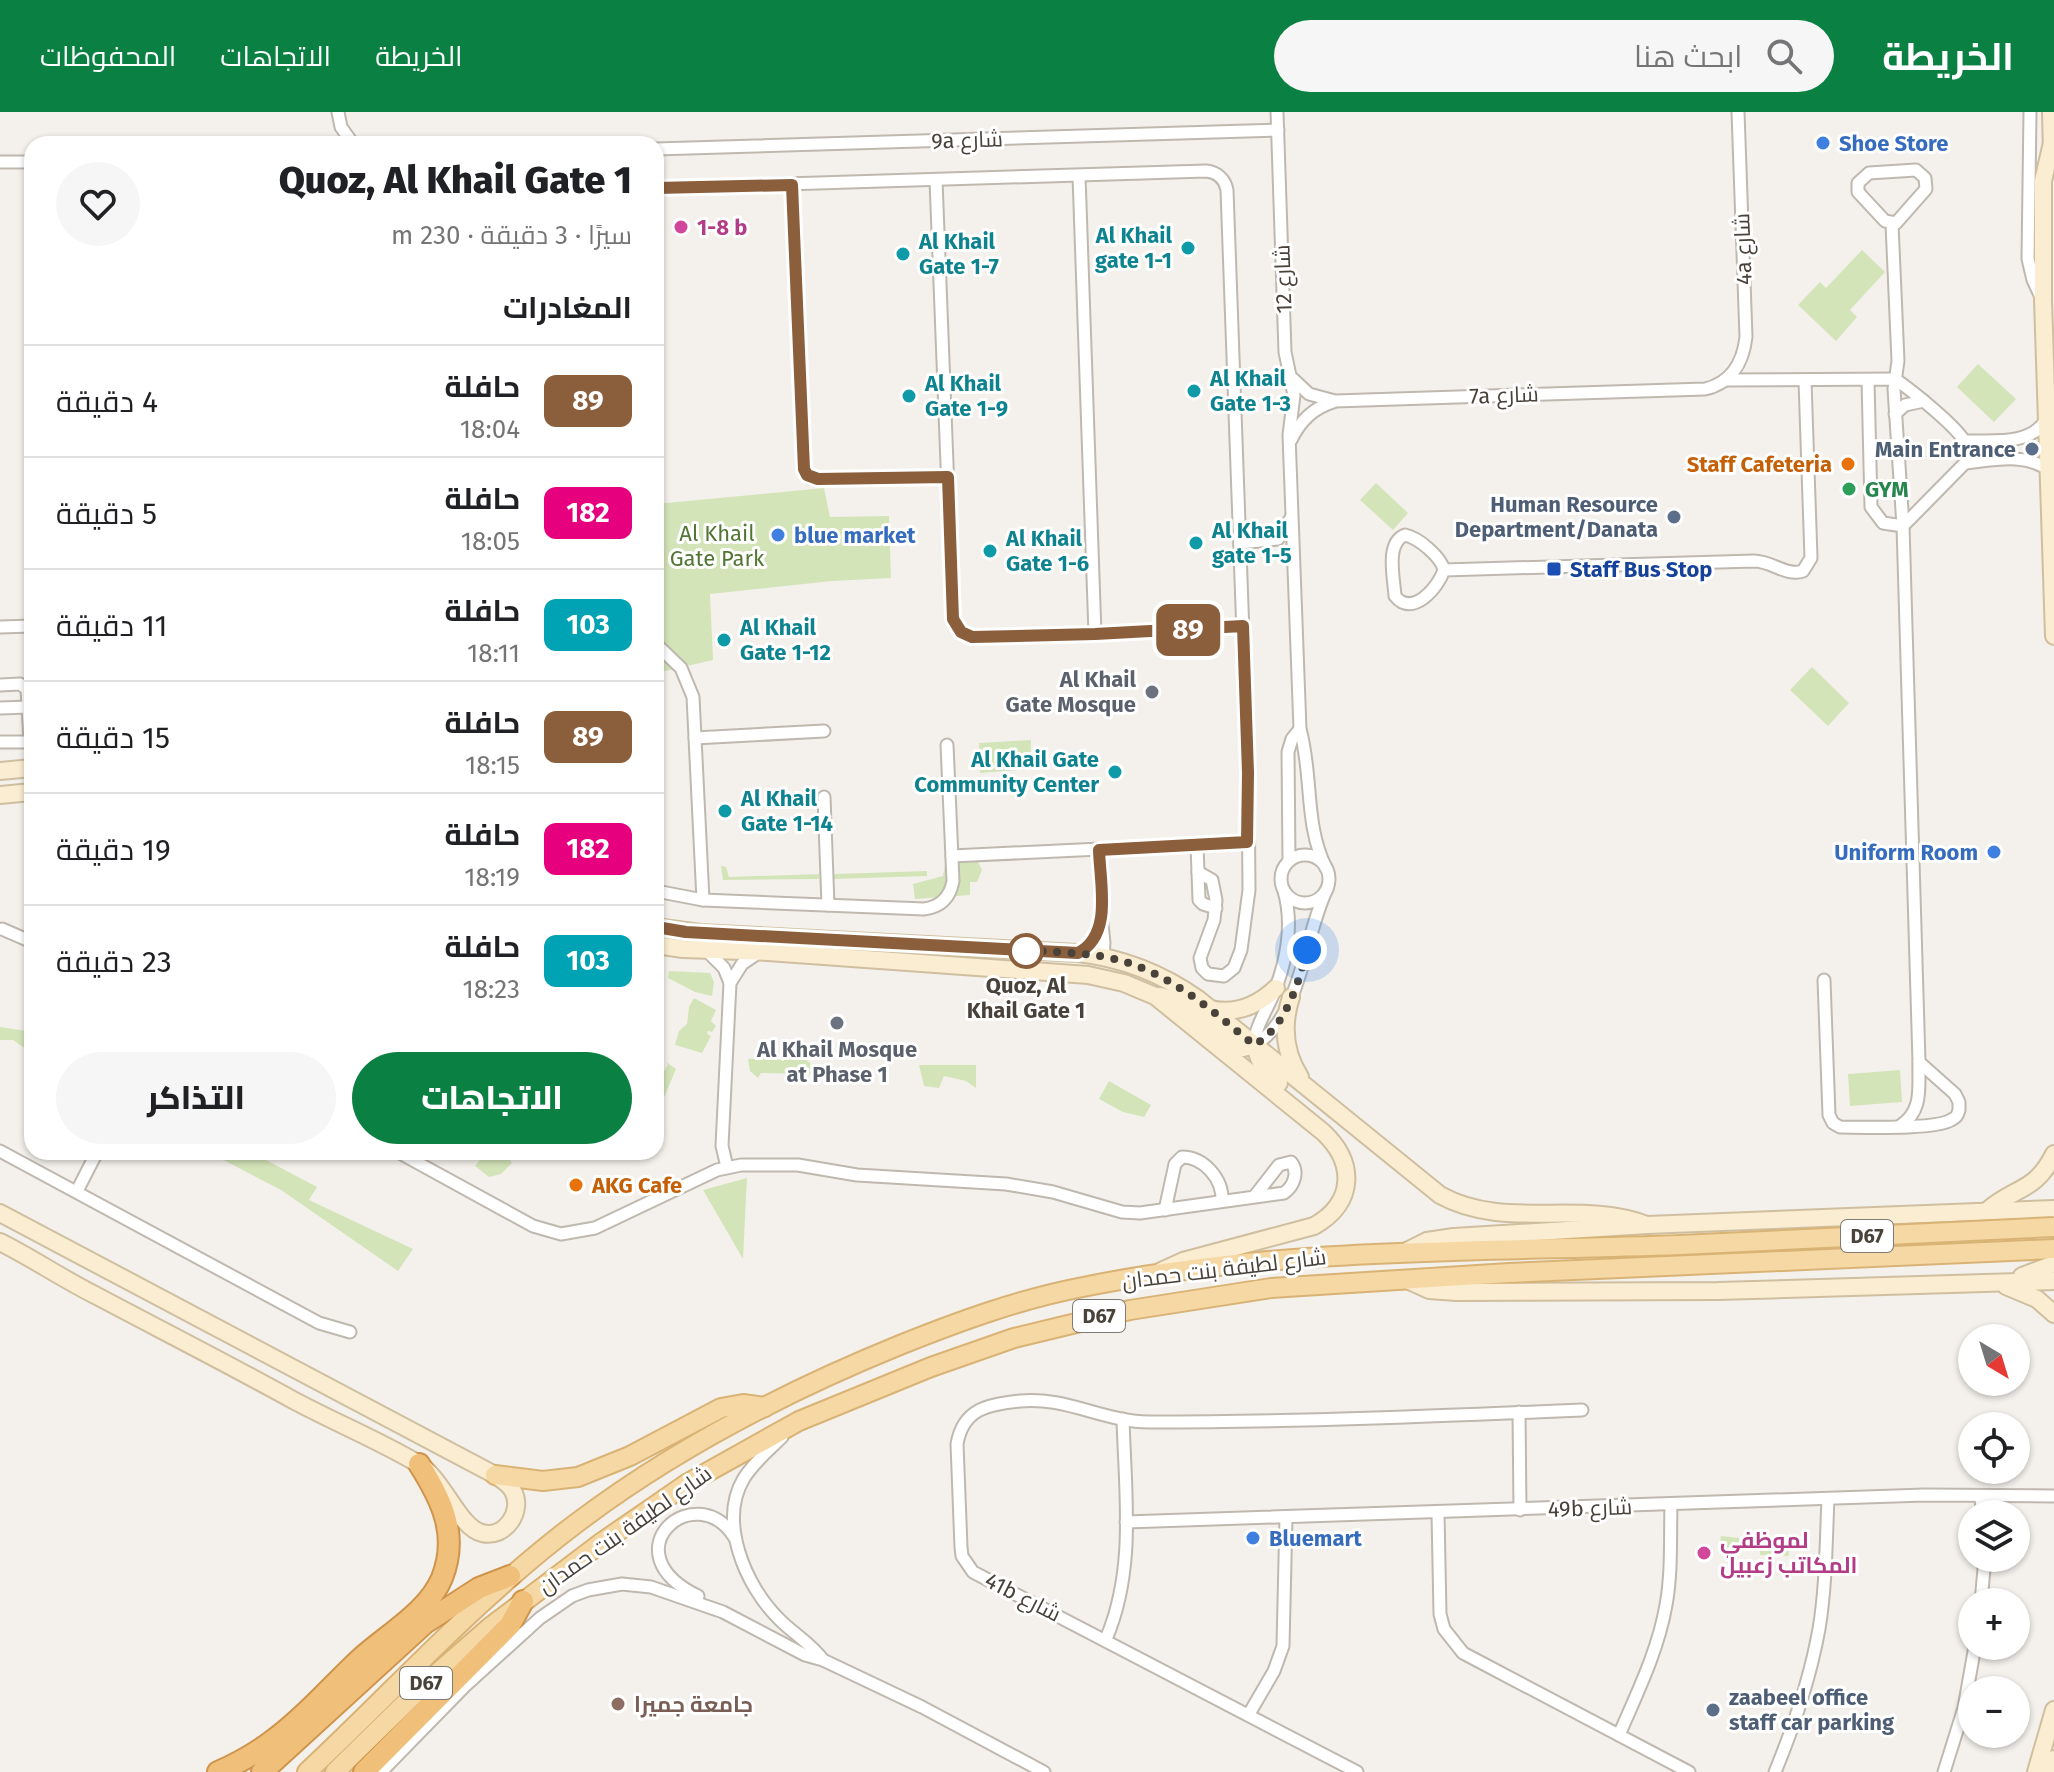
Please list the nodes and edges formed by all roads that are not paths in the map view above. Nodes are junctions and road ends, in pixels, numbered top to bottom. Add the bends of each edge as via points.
1 (338, 112) edge
2 (1277, 112) edge
3 (1738, 112) edge
4 (2030, 112) edge
5 (2051, 112) edge
6 (1278, 130) junction
7 (347, 136) edge
8 (2052, 143) junction
9 (664, 149) edge
10 (0, 162) edge
11 (24, 162) edge
12 (1079, 176) junction
13 (936, 180) junction
14 (792, 185) junction
15 (664, 188) edge
16 (2054, 191) edge
17 (1892, 224) junction
18 (2043, 300) junction
19 (1290, 374) junction
20 (1895, 379) junction
21 (1727, 380) junction
22 (1868, 380) junction
23 (1805, 381) junction
24 (1335, 401) junction
25 (1924, 401) junction
26 (1895, 414) junction
27 (2046, 420) junction
28 (1965, 441) junction
29 (1289, 444) junction
30 (1965, 463) junction
31 (2050, 471) junction
32 (948, 477) junction
33 (1900, 488) junction
34 (1925, 504) junction
35 (1292, 515) junction
36 (1903, 526) junction
37 (1240, 543) junction
38 (1444, 570) junction
39 (2053, 611) edge
40 (24, 626) edge
41 (1243, 626) junction
42 (0, 627) edge
43 (1095, 634) junction
44 (2054, 636) edge
45 (664, 651) edge
46 (0, 685) edge
47 (24, 686) edge
48 (24, 707) edge
49 (0, 708) edge
50 (1300, 729) junction
51 (824, 731) dead end
52 (695, 738) junction
53 (0, 742) edge
54 (24, 742) edge
55 (947, 745) dead end
56 (24, 769) edge
57 (0, 771) edge
58 (24, 793) edge
59 (0, 795) edge
60 (824, 797) dead end
61 (1247, 842) junction
62 (1197, 845) junction
63 (1099, 850) junction
64 (952, 856) junction
65 (1289, 861) junction
66 (1326, 868) junction
67 (1198, 872) junction
68 (1327, 889) junction
69 (1284, 891) junction
70 (664, 893) edge
71 (703, 900) junction
72 (828, 905) junction
73 (1216, 908) junction
74 (1101, 922) junction
75 (664, 928) edge
76 (2, 929) dead end
77 (24, 939) edge
78 (664, 946) edge
79 (706, 950) junction
80 (760, 952) junction
81 (1078, 953) junction
82 (1103, 956) junction
83 (1055, 973) junction
84 (1824, 980) dead end
85 (730, 983) junction
86 (1276, 988) junction
87 (1155, 996) junction
88 (1291, 997) junction
89 (1210, 1009) junction
90 (1254, 1045) junction
91 (1919, 1062) junction
92 (1311, 1091) junction
93 (1918, 1105) junction
94 (1939, 1124) junction
95 (1900, 1126) junction
96 (0, 1151) edge
97 (2054, 1154) edge
98 (93, 1160) edge
99 (413, 1160) edge
100 (727, 1167) junction
101 (1346, 1169) junction
102 (77, 1191) junction
103 (1254, 1197) dead end
104 (1222, 1201) junction
105 (2054, 1209) edge
106 (1165, 1210) junction
107 (0, 1213) edge
108 (1986, 1213) junction
109 (1647, 1225) junction
110 (2054, 1229) edge
111 (0, 1242) edge
112 (2054, 1249) edge
113 (1405, 1252) junction
114 (2054, 1264) edge
115 (1152, 1275) junction
116 (1403, 1279) junction
117 (2054, 1281) edge
118 (1997, 1283) junction
119 (2054, 1314) edge
120 (350, 1332) dead end
121 (765, 1407) junction
122 (1582, 1410) dead end
123 (1519, 1412) junction
124 (1123, 1419) junction
125 (799, 1421) junction
126 (419, 1464) junction
127 (495, 1475) junction
128 (1981, 1496) junction
129 (2054, 1496) edge
130 (1828, 1499) junction
131 (1981, 1500) edge
132 (1671, 1505) junction
133 (1520, 1510) junction
134 (1438, 1513) junction
135 (1286, 1517) junction
136 (1126, 1522) junction
137 (737, 1541) junction
138 (510, 1576) junction
139 (523, 1601) junction
140 (715, 1608) junction
141 (1106, 1639) junction
142 (823, 1660) junction
143 (1973, 1660) edge
144 (2054, 1710) edge
145 (1249, 1714) junction
146 (1619, 1735) junction
147 (2054, 1759) edge
148 (218, 1772) edge
149 (262, 1772) edge
150 (307, 1772) edge
151 (335, 1772) edge
152 (364, 1772) edge
153 (381, 1772) edge
154 (1044, 1772) edge
155 (1357, 1772) edge
156 (1689, 1772) edge
157 (1775, 1772) edge
158 (1944, 1772) edge
159 (2036, 1772) edge
160 (2050, 1772) edge

1 - 7 street
2 - 6 street, شارع 12
3 - 21 street, 4a شارع via 1746,337 1742,356
4 - 18 street via 2028,259
5 - 8 street
6 - 9 street, 9a شارع
6 - 19 street, شارع 12
8 - 16 street
8 - 18 street via 2043,181
10 - 11 street
12 - 13 street
12 - 37 street via 1206,171 1226,185
12 - 43 street
13 - 14 street
13 - 32 street
14 - 15 street
14 - 32 street via 804,469 814,479
17 - 17 street via 1926,189 1919,172 1874,172 1858,183 1859,196
17 - 20 street
18 - 27 street
19 - 24 street, 7a شارع via 1309,394
19 - 29 street, شارع 12 via 1294,395
20 - 22 street, 7a شارع
20 - 25 street
20 - 26 street
21 - 23 street, 7a شارع
21 - 24 street, 7a شارع via 1705,389
22 - 23 street, 7a شارع
22 - 36 street via 1871,507 1883,523
23 - 38 street via 1811,558 1803,571 1792,574 1754,561
24 - 29 street via 1310,414
25 - 26 street via 1905,405
25 - 28 street
26 - 33 street
27 - 28 street via 2027,437
27 - 31 street
28 - 30 street
29 - 35 street, شارع 12
30 - 31 street via 2024,459
30 - 34 street
31 - 39 street
32 - 43 street via 957,628 972,637
33 - 34 street via 1907,500
33 - 36 street
34 - 36 street
35 - 37 street via 1278,539
35 - 50 street, شارع 12
36 - 91 street
37 - 41 street
38 - 38 street via 1412,536 1394,543 1395,596 1400,602 1418,603
39 - 44 street
40 - 42 street
41 - 43 street
41 - 61 street
45 - 52 street via 686,677 693,697
46 - 47 street
48 - 49 street
50 - 65 street, شارع 12 via 1288,752
50 - 66 street, شارع 12 via 1312,826
51 - 52 street
52 - 71 street
53 - 54 street
55 - 64 street
56 - 57 street
58 - 59 street
60 - 72 street
61 - 62 street
61 - 73 street via 1244,940 1234,968 1220,977 1205,971 1200,958
62 - 63 street
62 - 67 street
63 - 64 street
63 - 74 street
64 - 72 street via 950,892 931,908
65 - 66 street via 1305,855
65 - 69 street via 1281,881
66 - 68 street
67 - 73 street via 1214,884
67 - 73 street via 1199,900
68 - 69 street via 1312,903 1291,899
68 - 88 street
69 - 86 street via 1289,935
70 - 71 street
71 - 72 street
74 - 81 street via 1094,941
74 - 82 street
75 - 81 street
76 - 77 street
78 - 79 street
79 - 80 street
79 - 85 street via 719,961
80 - 83 street
80 - 85 street via 742,964
81 - 82 street
82 - 83 street via 1091,970
82 - 89 street via 1160,976
83 - 87 street via 1112,980
84 - 95 street via 1831,1119 1840,1127
85 - 100 street via 722,1146
86 - 89 street via 1244,1009
86 - 90 street
87 - 90 street via 1181,1002 1236,1046
87 - 101 street via 1323,1132
88 - 90 street via 1271,1032
88 - 92 street via 1285,1026 1289,1056
89 - 90 street
90 - 92 street
90 - 101 street via 1266,1072 1339,1135 1347,1151
91 - 93 street
91 - 94 street via 1959,1102 1954,1119
92 - 109 street via 1457,1204 1493,1213 1613,1216
93 - 94 street
93 - 95 street
94 - 95 street
96 - 102 street
97 - 108 street via 2040,1176
98 - 102 street
99 - 100 street via 533,1226 561,1234 595,1228
100 - 106 street via 798,1165 857,1175 1006,1184 1122,1212
101 - 115 street via 1339,1205 1314,1226 1183,1261
102 - 120 street via 319,1323
103 - 104 street
104 - 106 street
104 - 106 street via 1215,1175 1182,1157 1175,1164
105 - 108 street
107 - 127 street
108 - 109 street
108 - 110 street
109 - 113 street via 1454,1237 1427,1241
110 - 113 main road, شارع لطيفة بنت حمدان / D67, bridge
111 - 126 street
112 - 116 main road, شارع لطيفة بنت حمدان / D67
113 - 115 main road, شارع لطيفة بنت حمدان / D67 via 1302,1257
114 - 118 street
115 - 121 main road, شارع لطيفة بنت حمدان / D67 via 997,1309 876,1355
116 - 118 street via 1429,1290 1456,1292
116 - 125 main road, شارع لطيفة بنت حمدان / D67 via 1238,1292 1078,1321 977,1350
117 - 118 street
118 - 119 street via 2037,1299
121 - 127 main road via 721,1408 578,1477 543,1481
121 - 138 main road, شارع لطيفة بنت حمدان / D67 via 640,1479
122 - 123 street
123 - 124 street via 1148,1423
123 - 133 street
124 - 136 street
124 - 141 street, 41b شارع via 1045,1401 1019,1401 979,1409 959,1430 957,1444 961,1547 967,1565 981,1577
125 - 137 street via 743,1479 733,1510
125 - 139 main road, شارع لطيفة بنت حمدان / D67 via 688,1483
126 - 127 street via 466,1523 485,1534 497,1533 515,1515 513,1491
126 - 148 highway via 442,1503 449,1538 448,1556 433,1592 293,1725
128 - 129 street, 49b شارع
128 - 130 street, 49b شارع
128 - 131 street
130 - 132 street, 49b شارع
130 - 157 street via 1814,1658
132 - 133 street, 49b شارع
132 - 146 street via 1670,1573 1661,1629
133 - 134 street, 49b شارع
134 - 135 street, 49b شارع
134 - 146 street via 1440,1614 1452,1642 1476,1662
135 - 136 street, 49b شارع
135 - 145 street via 1283,1646
136 - 141 street via 1125,1575
137 - 140 street via 722,1522 700,1514 679,1518 659,1544 666,1574
137 - 142 street via 763,1601
138 - 149 highway via 479,1588 425,1623
138 - 150 main road, شارع لطيفة بنت حمدان / D67
139 - 151 main road, شارع لطيفة بنت حمدان / D67 via 427,1682
139 - 152 highway via 510,1625
140 - 142 street
140 - 153 street via 638,1584 572,1596 507,1645
141 - 145 street, 41b شارع
142 - 154 street
143 - 158 street
144 - 159 street
145 - 155 street, 41b شارع
146 - 156 street
147 - 160 street

